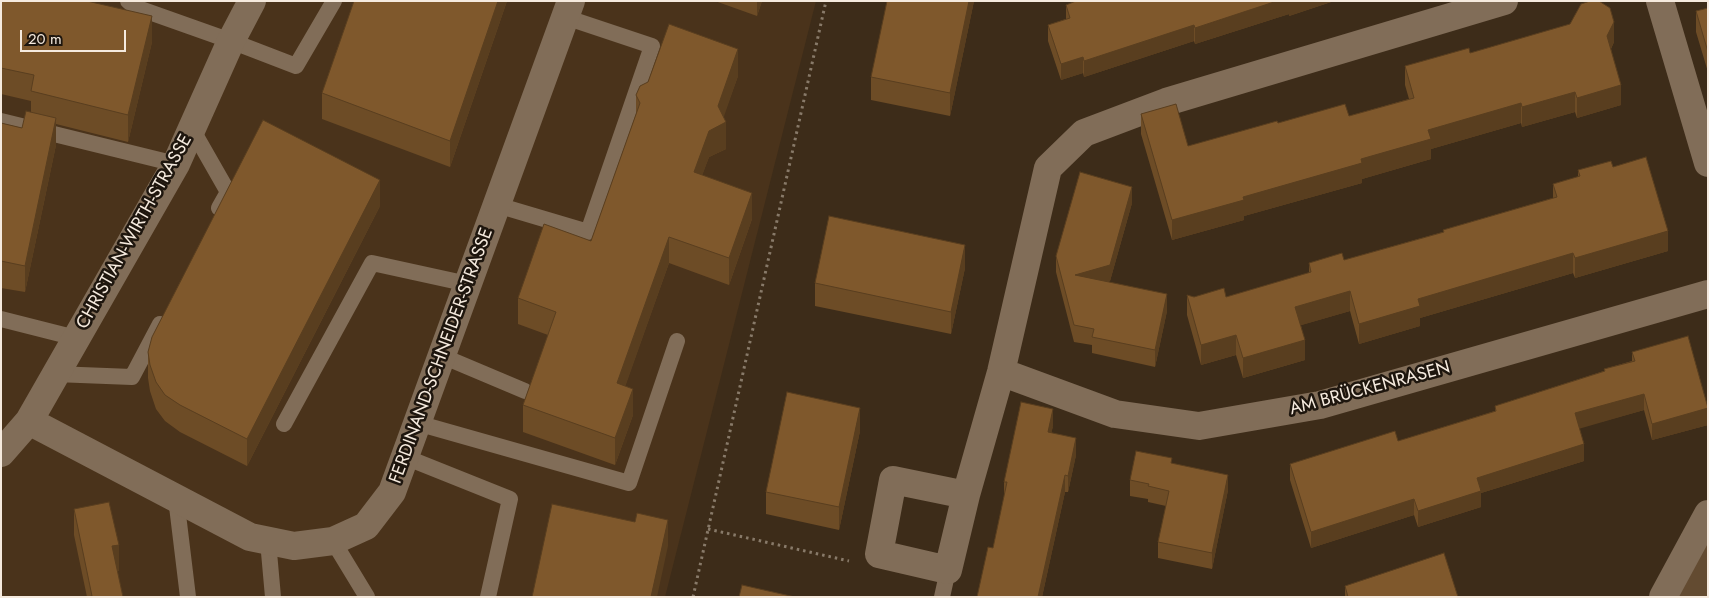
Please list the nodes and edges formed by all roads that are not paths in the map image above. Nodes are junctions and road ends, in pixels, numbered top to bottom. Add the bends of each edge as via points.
1 (128, 1) edge
2 (252, 1) edge
3 (334, 1) edge
4 (1504, 1) edge
5 (1660, 1) edge
6 (568, 9) edge
7 (231, 41) junction
8 (1, 121) edge
9 (192, 129) junction
10 (1708, 163) edge
11 (176, 164) junction
12 (497, 205) junction
13 (214, 218) edge
14 (468, 284) junction
15 (1708, 294) edge
16 (169, 306) edge
17 (1, 319) edge
18 (76, 338) junction
19 (677, 341) dead end
20 (442, 356) junction
21 (1001, 372) junction
22 (55, 374) junction
23 (525, 391) dead end
24 (28, 421) junction
25 (417, 423) junction
26 (284, 424) dead end
27 (1, 453) edge
28 (405, 457) junction
29 (966, 495) junction
30 (176, 498) junction
31 (1708, 514) edge
32 (268, 541) junction
33 (333, 541) junction
34 (948, 570) junction
35 (188, 597) edge
36 (273, 597) edge
37 (367, 597) edge
38 (488, 597) edge
39 (942, 597) edge
40 (1663, 597) edge

1 - 7 lane via 135,8
2 - 7 street, CHRISTIAN-WIRTH-STRASSE
3 - 7 lane via 296,66
4 - 21 street via 1166,102 1084,133 1048,168
5 - 10 street
6 - 12 street, FERDINAND-SCHNEIDER-STRASSE
6 - 12 lane via 652,46 588,232
7 - 9 street, CHRISTIAN-WIRTH-STRASSE
8 - 11 lane
9 - 11 street, CHRISTIAN-WIRTH-STRASSE
9 - 13 lane via 228,192
11 - 18 street, CHRISTIAN-WIRTH-STRASSE
12 - 14 street, FERDINAND-SCHNEIDER-STRASSE
14 - 20 street, FERDINAND-SCHNEIDER-STRASSE
14 - 26 lane via 372,262
15 - 21 street, AM BRÜCKENRASEN via 1320,405 1199,426 1115,414
16 - 22 lane via 132,377
17 - 18 lane
18 - 22 street, CHRISTIAN-WIRTH-STRASSE
19 - 25 lane via 629,484
20 - 23 lane
20 - 25 street, FERDINAND-SCHNEIDER-STRASSE
21 - 29 street
22 - 24 street, CHRISTIAN-WIRTH-STRASSE
24 - 27 street, CHRISTIAN-WIRTH-STRASSE
24 - 30 street, FERDINAND-SCHNEIDER-STRASSE
25 - 28 street, FERDINAND-SCHNEIDER-STRASSE
28 - 33 street, FERDINAND-SCHNEIDER-STRASSE via 392,492 366,526
28 - 38 lane via 510,499
29 - 34 street
29 - 34 street via 893,480 879,554
30 - 32 street, FERDINAND-SCHNEIDER-STRASSE via 250,537
30 - 35 lane
31 - 40 street
32 - 33 street, FERDINAND-SCHNEIDER-STRASSE via 294,546
32 - 36 lane
33 - 37 lane
34 - 39 lane

